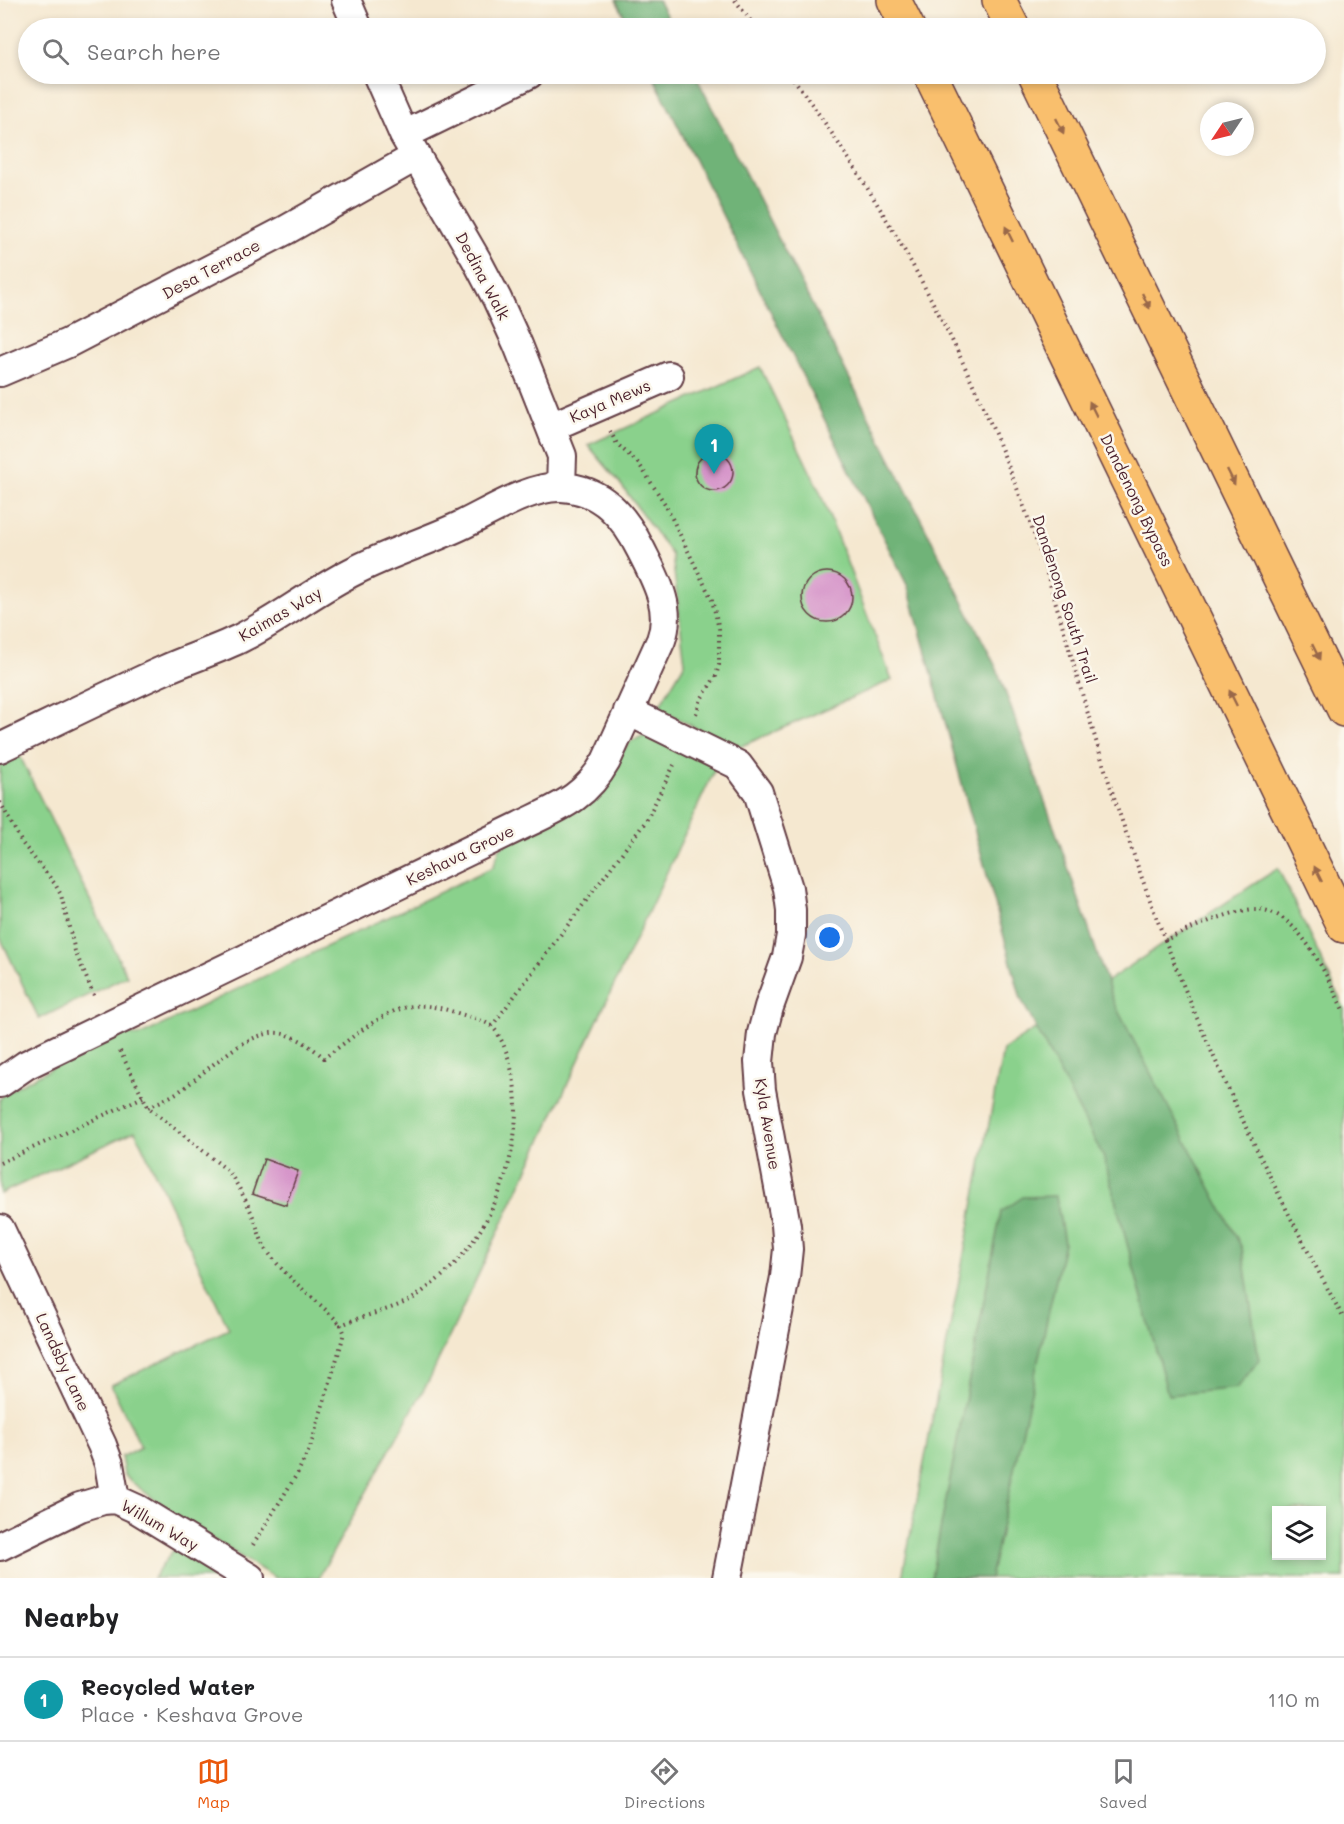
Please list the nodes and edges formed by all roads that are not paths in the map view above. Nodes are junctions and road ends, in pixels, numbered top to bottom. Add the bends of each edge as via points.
1 (346, 0) edge
2 (894, 0) edge
3 (999, 0) edge
4 (354, 18) edge
5 (903, 18) edge
6 (1008, 18) edge
7 (382, 84) edge
8 (512, 84) edge
9 (935, 84) edge
10 (1040, 84) edge
11 (410, 146) junction
12 (0, 372) edge
13 (669, 376) dead end
14 (551, 427) junction
15 (561, 487) junction
16 (1344, 710) edge
17 (628, 711) junction
18 (0, 748) edge
19 (1344, 926) edge
20 (0, 1083) edge
21 (0, 1229) edge
22 (115, 1499) junction
23 (0, 1546) edge
24 (243, 1574) edge
25 (728, 1578) edge

1 - 4 street
2 - 5 highway
3 - 6 highway
7 - 11 street, Dedina Walk
8 - 11 street, Desa Terrace
19 -> 9 highway, Dandenong Bypass
10 -> 16 highway
11 - 12 street, Desa Terrace via 276,235 68,344
11 - 14 street, Dedina Walk via 497,300
13 - 14 street, Kaya Mews
14 - 15 street, Dedina Walk via 561,456
15 - 17 street, Keshava Grove via 598,497 621,515 663,599 665,631
15 - 18 street, Kaimas Way via 533,492 376,560 238,639 104,697
17 - 20 street, Keshava Grove via 597,777 564,804 26,1065
17 - 25 street, Kyla Avenue via 738,765 758,792 788,888 791,910 787,957 764,1024 759,1062 788,1249
21 - 22 street, Landsby Lane via 102,1445 110,1464
22 - 23 street, Willum Way via 80,1507
22 - 24 street, Willum Way

